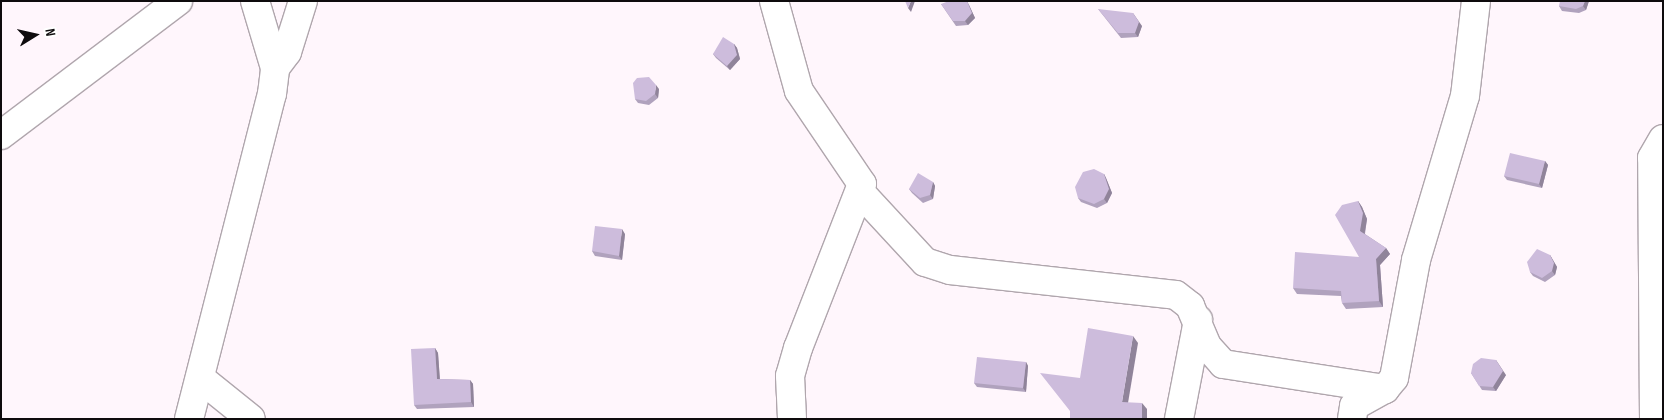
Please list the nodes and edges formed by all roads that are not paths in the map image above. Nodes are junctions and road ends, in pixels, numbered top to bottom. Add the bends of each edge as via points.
1 (178, 1) edge
2 (255, 1) edge
3 (303, 1) edge
4 (774, 1) edge
5 (1476, 1) edge
6 (275, 68) junction
7 (1, 135) edge
8 (1663, 139) edge
9 (861, 194) junction
10 (1198, 319) junction
11 (200, 378) junction
12 (1385, 389) junction
13 (189, 419) edge
14 (251, 419) edge
15 (792, 419) edge
16 (1179, 419) edge
17 (1352, 419) edge
18 (1654, 419) edge

1 - 7 street
2 - 6 street
3 - 6 street via 287,52
4 - 9 street via 799,91 859,174
5 - 12 street via 1465,96 1416,260 1394,378
6 - 11 street
8 - 18 street via 1652,158
9 - 10 street via 926,262 950,270 1176,295
9 - 15 street via 798,348 790,376
10 - 12 street via 1207,346 1223,364
10 - 16 street
11 - 13 street
11 - 14 street
12 - 17 street via 1363,398 1354,406

